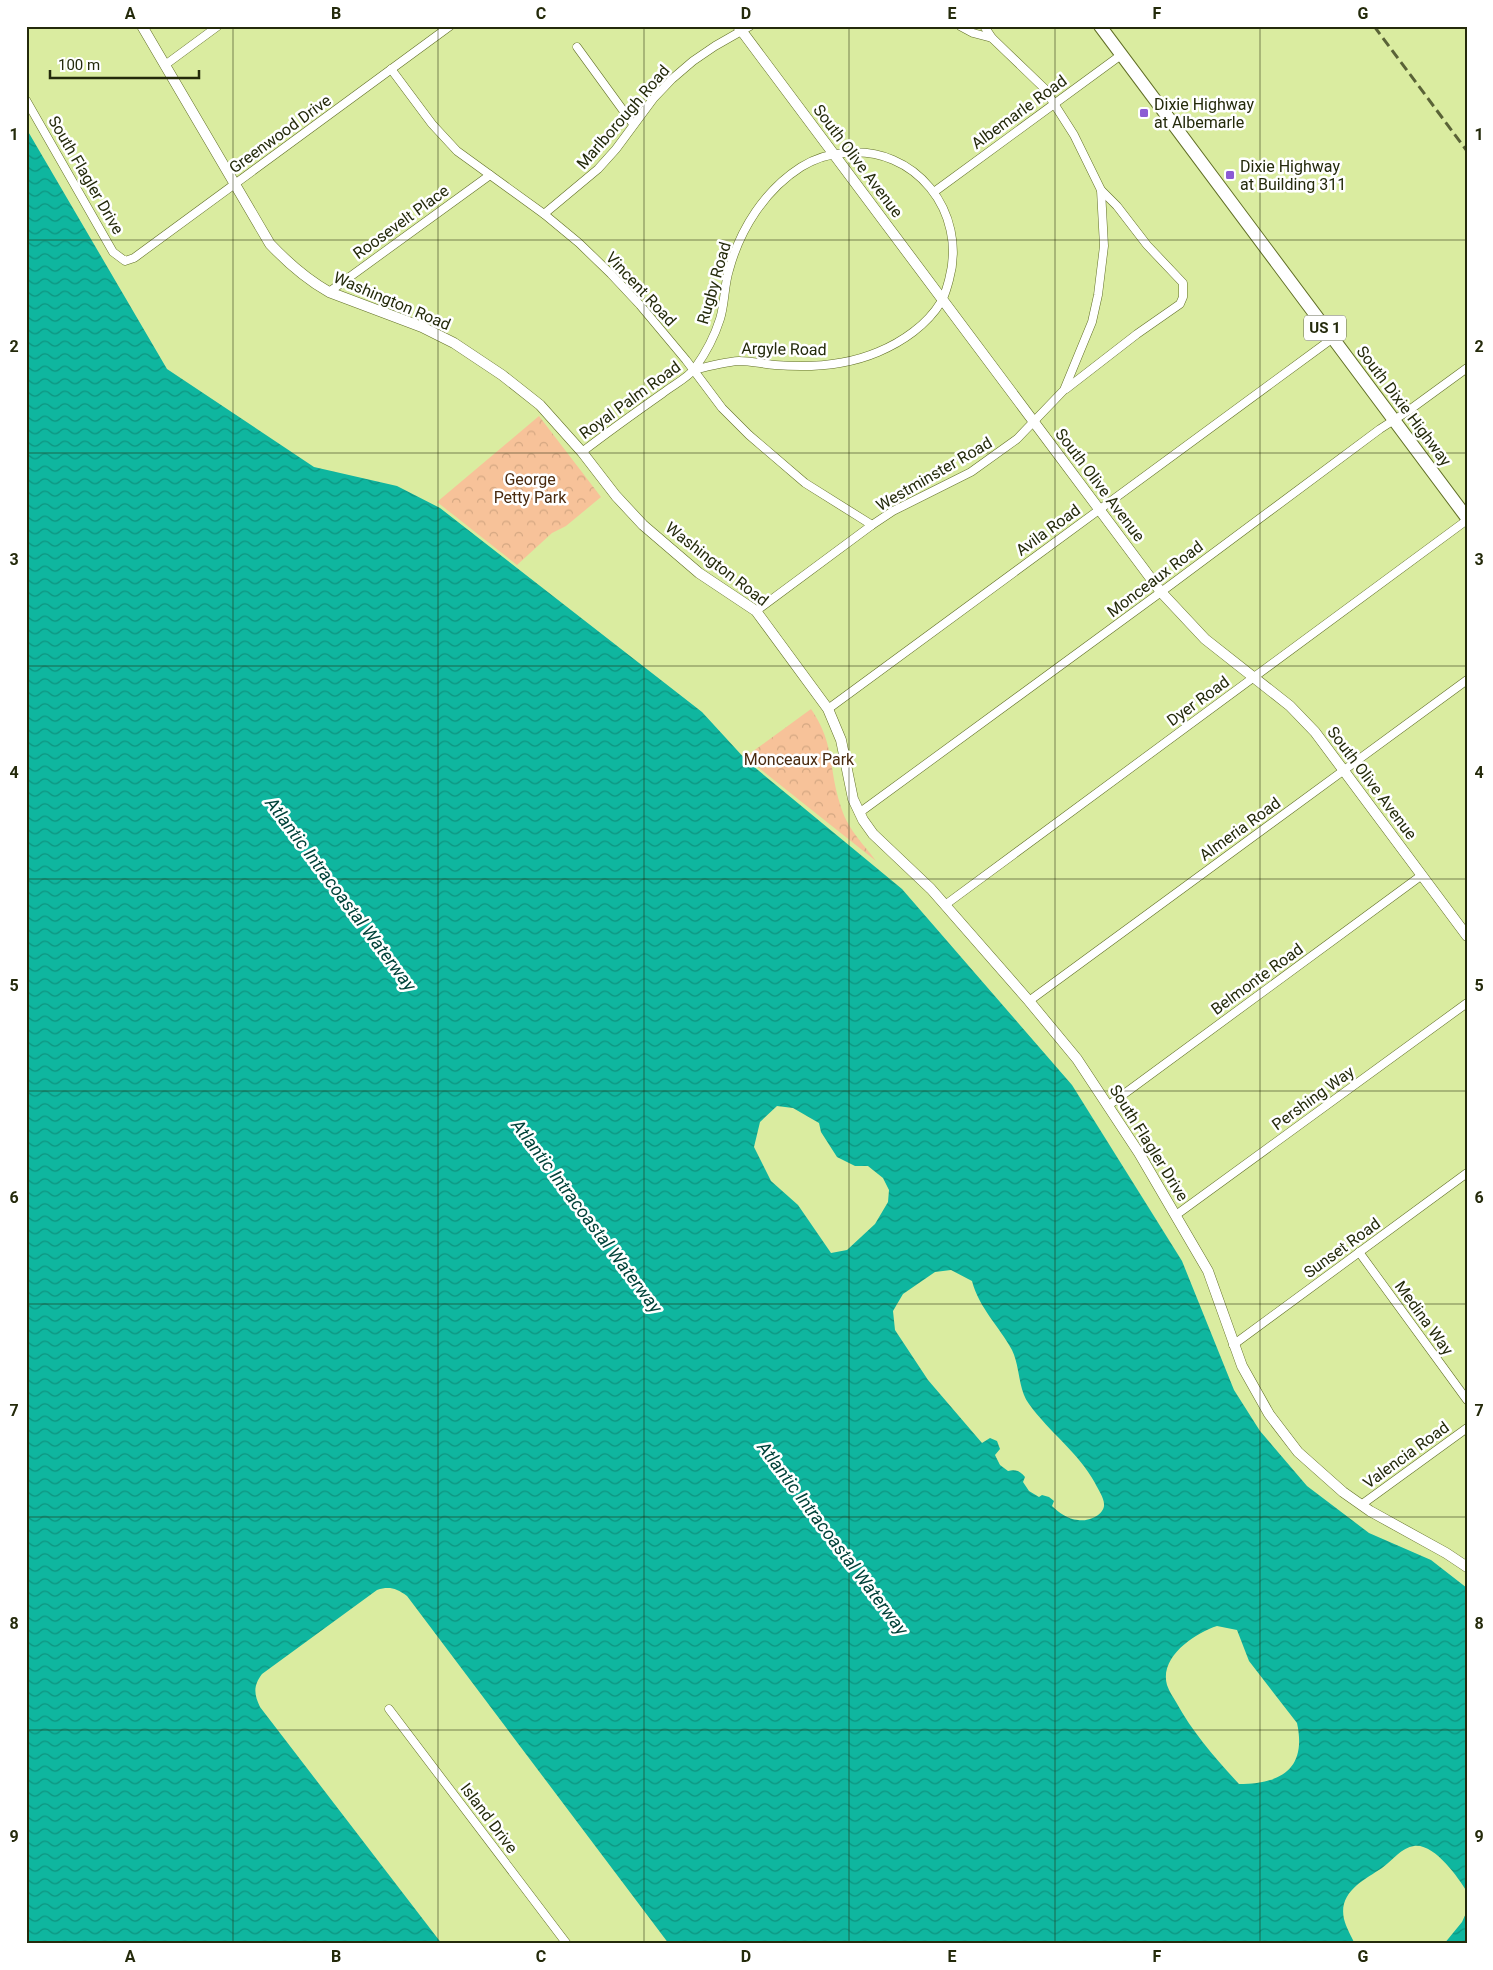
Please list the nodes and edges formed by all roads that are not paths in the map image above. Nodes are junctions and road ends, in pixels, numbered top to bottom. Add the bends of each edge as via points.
1 (142, 26) edge
2 (218, 26) edge
3 (450, 26) edge
4 (960, 26) edge
5 (984, 26) edge
6 (1100, 26) edge
7 (744, 28) edge
8 (992, 38) junction
9 (577, 47) dead end
10 (1121, 56) junction
11 (165, 65) junction
12 (391, 69) junction
13 (26, 100) edge
14 (1054, 104) junction
15 (633, 124) junction
16 (834, 154) junction
17 (490, 175) junction
18 (235, 184) junction
19 (1101, 190) junction
20 (934, 192) junction
21 (544, 214) junction
22 (125, 261) joint
23 (329, 292) junction
24 (943, 300) junction
25 (1333, 338) junction
26 (1467, 368) edge
27 (694, 370) junction
28 (1064, 390) junction
29 (1394, 420) junction
30 (1034, 422) junction
31 (582, 452) junction
32 (1100, 509) junction
33 (1467, 519) edge
34 (872, 525) junction
35 (1162, 592) junction
36 (756, 611) junction
37 (1253, 678) junction
38 (1467, 680) edge
39 (828, 709) junction
40 (1345, 770) junction
41 (860, 813) junction
42 (1422, 875) junction
43 (945, 904) junction
44 (1465, 929) edge
45 (1029, 1001) junction
46 (1467, 1003) edge
47 (1109, 1105) junction
48 (1467, 1173) edge
49 (1176, 1215) junction
50 (1359, 1252) junction
51 (1233, 1345) junction
52 (1467, 1400) edge
53 (1467, 1428) edge
54 (1361, 1505) junction
55 (1467, 1567) edge
56 (389, 1709) dead end
57 (567, 1944) edge

1 - 11 street, Washington Road
2 - 11 street
3 - 12 street, Greenwood Drive
4 - 8 street
5 - 8 street
6 - 10 main road, South Dixie Highway / US 1
7 - 15 street, Marlborough Road via 693,61 653,99
7 - 16 street, South Olive Avenue
8 - 14 street via 1044,88
9 - 15 street
10 - 14 street, Albemarle Road
10 - 25 main road, South Dixie Highway / US 1
11 - 18 street, Washington Road
12 - 17 street, Vincent Road via 442,136
12 - 18 street, Greenwood Drive
13 - 22 street, South Flagler Drive via 113,252
14 - 19 street, Westminster Road via 1074,135
14 - 20 street, Albemarle Road
15 - 21 street, Marlborough Road via 598,168
16 - 20 street, Rugby Road via 856,152 886,156 912,170
16 - 24 street, South Olive Avenue
16 - 27 street, Rugby Road via 801,167 759,207 737,247 720,318
17 - 21 street, Vincent Road
17 - 23 street, Roosevelt Place
18 - 22 street, Greenwood Drive via 134,258
18 - 23 street, Washington Road via 270,244 297,271
19 - 28 street, Westminster Road via 1104,246 1098,295 1092,322
19 - 28 street via 1183,283 1183,297 1174,309
20 - 24 street, Rugby Road via 945,211 953,240 952,270
21 - 27 street, Vincent Road via 611,274
23 - 31 street, Washington Road via 422,327 476,357 540,405
24 - 27 street, Argyle Road via 927,319 896,344 856,360 804,367 741,361
24 - 30 street, South Olive Avenue
25 - 29 main road, South Dixie Highway / US 1
25 - 32 street, Avila Road
26 - 29 street, Monceaux Road
27 - 31 street, Royal Palm Road
27 - 34 street, Vincent Road via 722,408 779,461 805,483
28 - 30 street, Westminster Road
29 - 33 main road, South Dixie Highway / US 1
29 - 35 street, Monceaux Road
30 - 32 street, South Olive Avenue
30 - 34 street, Westminster Road via 1017,439 971,472
31 - 36 street, Washington Road via 643,525 699,573
32 - 35 street, South Olive Avenue
32 - 39 street, Avila Road
33 - 37 street, Dyer Road
34 - 36 street, Westminster Road
35 - 37 street, South Olive Avenue via 1205,639
35 - 41 street, Monceaux Road
36 - 39 street, Washington Road
37 - 40 street, South Olive Avenue via 1304,719
37 - 43 street, Dyer Road
38 - 40 street, Almeria Road
39 - 41 street, South Flagler Drive via 841,740 850,790
40 - 42 street, South Olive Avenue
40 - 45 street, Almeria Road
41 - 43 street, South Flagler Drive via 884,847
42 - 44 street, South Olive Avenue
42 - 47 street, Belmonte Road
43 - 45 street, South Flagler Drive
45 - 47 street, South Flagler Drive via 1077,1059
46 - 49 street, Pershing Way
47 - 49 street, South Flagler Drive
48 - 50 street, Sunset Road
49 - 51 street, South Flagler Drive via 1208,1271
50 - 51 street, Sunset Road
50 - 52 street, Medina Way
51 - 54 street, South Flagler Drive via 1254,1391 1285,1436 1320,1474
53 - 54 street, Valencia Road
54 - 55 street, South Flagler Drive
56 - 57 street, Island Drive

